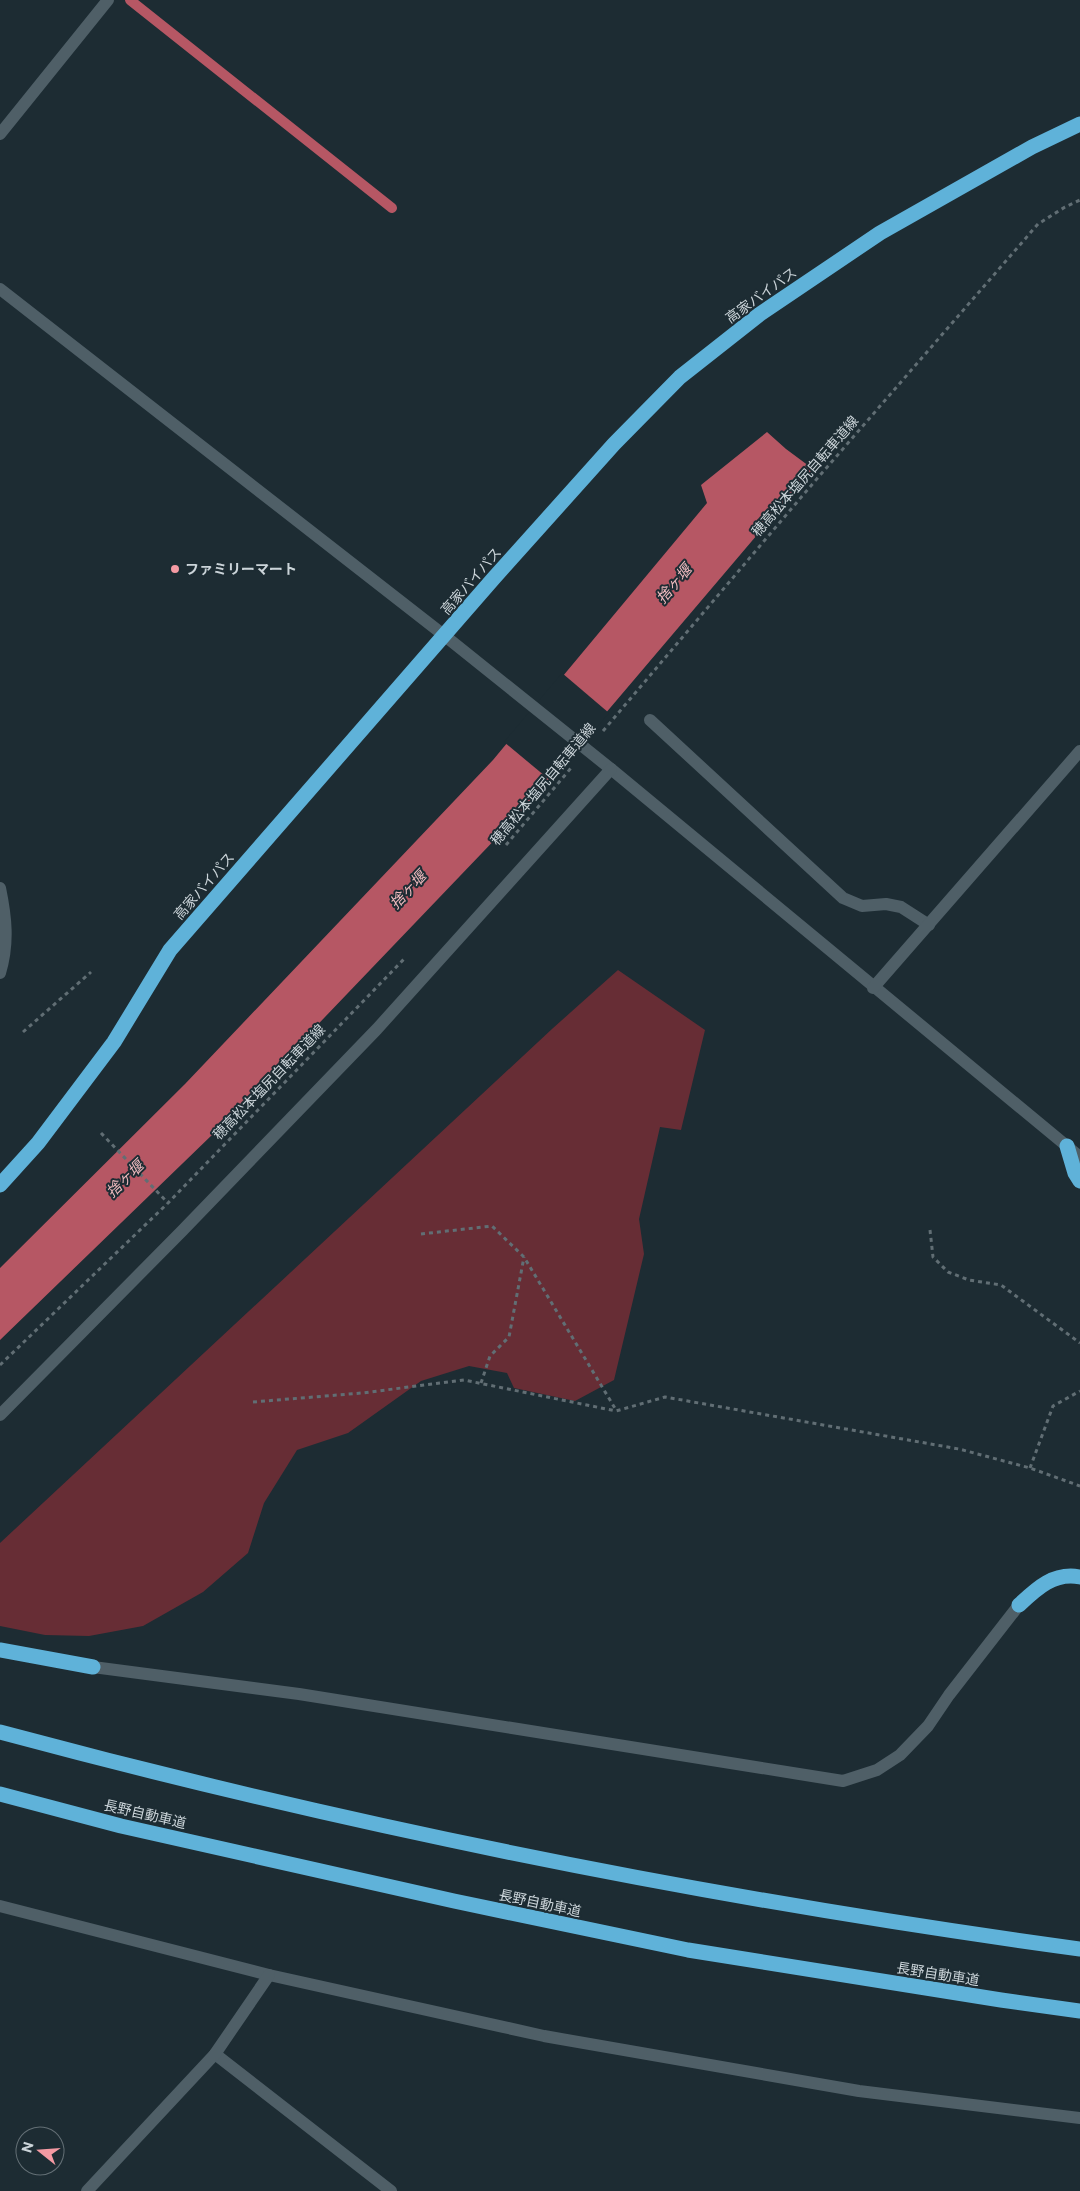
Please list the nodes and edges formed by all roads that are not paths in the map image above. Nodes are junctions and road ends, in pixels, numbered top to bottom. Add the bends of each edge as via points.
1 (108, 0) edge
2 (1080, 124) edge
3 (0, 134) edge
4 (0, 289) edge
5 (445, 636) junction
6 (650, 720) dead end
7 (1080, 751) edge
8 (611, 769) junction
9 (0, 888) edge
10 (929, 925) junction
11 (0, 973) edge
12 (873, 988) junction
13 (1067, 1146) junction
14 (1080, 1157) edge
15 (1080, 1181) edge
16 (0, 1185) edge
17 (0, 1415) edge
18 (1080, 1577) edge
19 (1019, 1605) joint
20 (0, 1650) edge
21 (93, 1667) joint
22 (0, 1732) edge
23 (0, 1794) edge
24 (0, 1906) edge
25 (1080, 1949) edge
26 (269, 1975) junction
27 (1080, 2011) edge
28 (215, 2054) junction
29 (1080, 2118) edge
30 (87, 2191) edge
31 (391, 2191) edge

1 - 3 street
2 - 5 highway, 高家バイパス via 1032,147 880,233 760,314 680,377 614,444
4 - 5 street
5 - 8 street
5 - 16 highway, 高家バイパス via 170,950 114,1042 38,1143
6 - 10 street via 843,898 862,906 886,904 901,907
7 - 10 street
8 - 12 street
8 - 17 street via 377,1029
9 - 11 street via 7,920
10 - 12 street
12 - 13 street
13 - 14 street
13 - 15 highway
18 - 19 highway via 1054,1578
19 - 21 street via 928,1726 900,1755 877,1770 843,1781 299,1694
20 - 21 highway
22 - 25 highway via 135,1769 483,1846 705,1890
23 - 27 highway, 長野自動車道 via 121,1826 688,1950
24 - 26 street
26 - 28 street
26 - 29 street via 564,2039 859,2091
28 - 30 street
28 - 31 street

